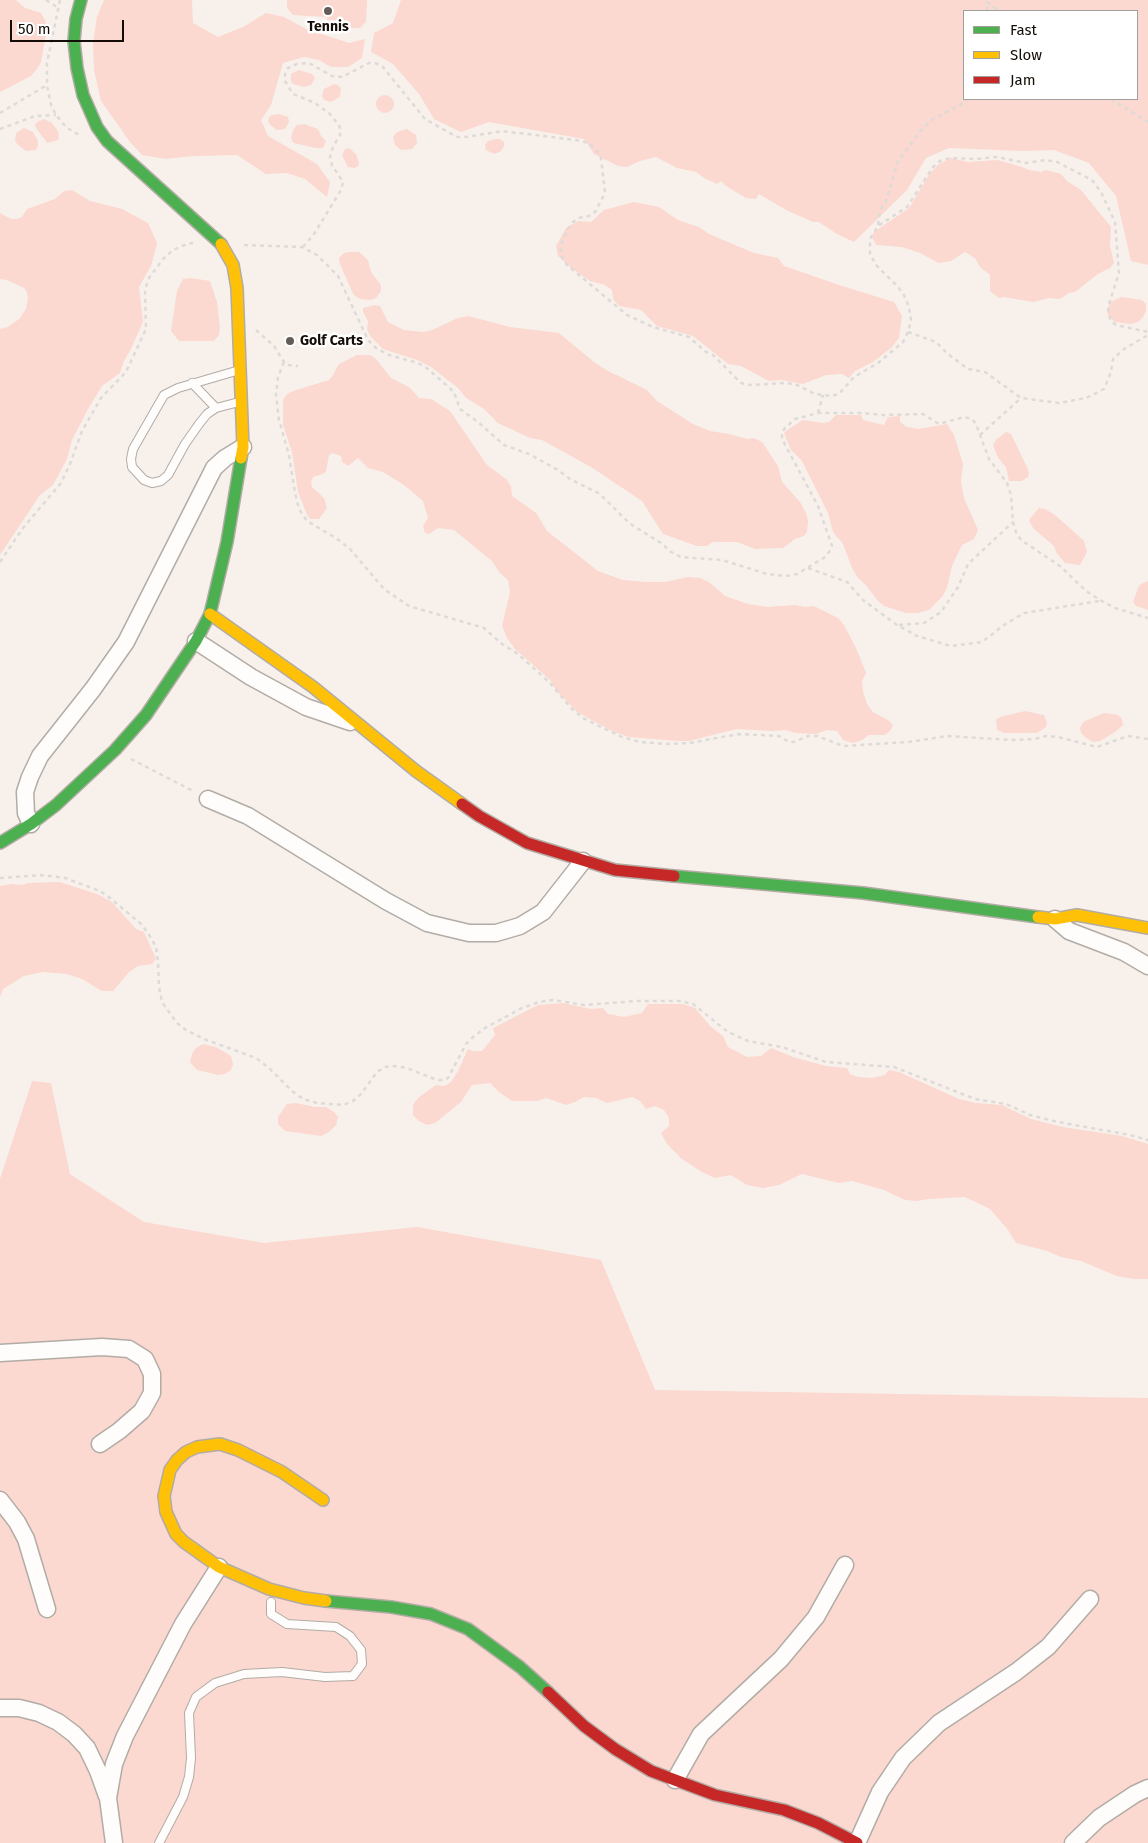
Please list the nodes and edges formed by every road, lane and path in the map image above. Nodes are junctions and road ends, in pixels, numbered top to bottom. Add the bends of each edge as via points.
1 (46, 0) edge
2 (81, 0) edge
3 (988, 1) edge
4 (58, 7) dead end
5 (998, 10) edge
6 (47, 85) dead end
7 (967, 100) edge
8 (1113, 100) edge
9 (0, 113) edge
10 (56, 115) dead end
11 (1148, 122) edge
12 (0, 129) edge
13 (878, 226) junction
14 (221, 244) junction
15 (302, 247) junction
16 (238, 314) junction
17 (908, 332) junction
18 (1148, 334) edge
19 (284, 362) junction
20 (298, 366) dead end
21 (239, 370) junction
22 (192, 383) junction
23 (823, 396) junction
24 (1021, 398) junction
25 (241, 401) junction
26 (216, 408) junction
27 (818, 413) junction
28 (980, 435) junction
29 (243, 447) junction
30 (1013, 521) junction
31 (0, 562) edge
32 (807, 568) junction
33 (1100, 600) junction
34 (210, 614) junction
35 (1148, 618) edge
36 (897, 625) junction
37 (196, 641) junction
38 (360, 726) junction
39 (1148, 739) edge
40 (115, 750) junction
41 (208, 799) joint
42 (31, 824) junction
43 (0, 843) edge
44 (583, 861) junction
45 (0, 878) edge
46 (1054, 919) junction
47 (1148, 928) edge
48 (1148, 966) edge
49 (1148, 1140) edge
50 (0, 1352) edge
51 (100, 1444) dead end
52 (0, 1500) edge
53 (323, 1500) dead end
54 (844, 1565) dead end
55 (219, 1567) junction
56 (1090, 1599) dead end
57 (271, 1602) dead end
58 (47, 1608) dead end
59 (0, 1708) edge
60 (676, 1780) junction
61 (1148, 1788) edge
62 (108, 1798) junction
63 (114, 1843) edge
64 (159, 1843) edge
65 (857, 1843) edge
66 (1073, 1843) edge

1 - 4 path
2 - 14 street via 75,34 77,68 83,95 97,127 107,141
3 - 5 path
6 - 9 path
7 - 13 path via 932,119 898,161
8 - 11 path
10 - 12 path via 35,116
13 - 17 path via 870,238 870,254 904,295 911,320
13 - 18 path via 907,207 933,166 945,158 997,157 1026,163 1056,162 1092,180 1115,222 1119,273 1108,307 1111,321
14 - 15 path
14 - 16 street via 235,274
14 - 31 path via 200,242 173,250 149,278 145,297 146,329 126,372 101,398 82,431 61,483 23,528
15 - 23 path via 314,234 341,190 342,182 330,157 340,135 340,127 315,103 292,94 285,74 288,68 309,63 332,76 342,77 375,63 382,66 424,119 457,137 502,131 589,144 601,158 605,192 595,212 579,218 568,229 560,246 567,264 626,315 689,337 742,383 795,384
15 - 32 path via 317,255 338,276 368,340 376,348 428,369 454,392 460,410 504,445 529,454 600,494 629,522 672,552 681,557 722,560 766,574 786,576
16 - 19 path via 274,346
16 - 21 street
17 - 23 path via 903,342 878,363 854,377 839,394
17 - 24 path via 936,342 968,369 984,372
18 - 24 path via 1113,359 1104,389 1086,398 1059,403
19 - 20 path
19 - 39 path via 276,395 279,420 299,509 307,521 350,549 384,589 409,606 484,628 544,677 583,718 622,737 666,744 738,734 779,736 789,742 817,736 843,746 948,736 1012,740 1052,737 1097,748 1128,736
21 - 22 lane
21 - 25 street
22 - 26 lane
22 - 26 lane via 168,392 161,400 132,449 130,459 137,475 152,483 161,481 168,475 198,424
23 - 27 path
24 - 28 path
25 - 26 lane
25 - 29 street
27 - 28 path via 923,414 939,424 964,417 976,424
27 - 32 path via 795,419 782,432 782,439 818,506 832,546 825,558
28 - 30 path via 989,459 1007,483
29 - 34 street via 227,542
29 - 42 street via 214,468 126,642 40,756 25,792 26,813
30 - 33 path via 1021,540 1060,566
30 - 36 path via 968,564 958,587 941,612 924,623
32 - 36 path via 847,582 863,600
33 - 35 path
33 - 36 path via 1024,613 982,642 951,646 917,636
34 - 37 street
34 - 38 street via 313,687
37 - 38 street via 251,677 306,707
37 - 40 street via 146,715
38 - 44 street via 479,816 528,842
40 - 41 path
40 - 42 street via 75,789
41 - 44 street via 248,816 427,923 468,933 496,933 520,926 543,912
42 - 43 street
44 - 46 street via 615,870 863,893
45 - 49 path via 42,875 65,878 110,898 148,933 156,948 162,1002 177,1023 204,1038 256,1058 292,1091 317,1103 353,1101 385,1067 407,1068 436,1080 448,1078 473,1037 522,1008 539,1002 553,1000 584,1005 680,1001 693,1004 728,1032 748,1042 782,1047 826,1062 894,1067 975,1099 1006,1104 1030,1115
46 - 47 street via 1078,915
46 - 48 street via 1068,931 1124,952
50 - 51 street via 102,1347 129,1349 145,1359 152,1374 152,1393 142,1410
52 - 58 street via 26,1539
53 - 55 street via 282,1472 238,1450 209,1444 186,1452 168,1475 164,1496 166,1512 176,1534
54 - 60 street via 816,1616 781,1659 700,1734
55 - 60 street via 270,1589 304,1598 431,1614 468,1630 520,1667 584,1726 615,1749 651,1771
55 - 62 street via 183,1624 125,1736 114,1764
56 - 65 street via 1048,1648 939,1723 903,1758 880,1792
57 - 64 lane via 271,1614 287,1624 336,1627 350,1636 360,1650 362,1664 353,1676 326,1677 282,1672 244,1674 215,1683 196,1697 189,1713 189,1777 183,1798
59 - 62 street via 39,1713 74,1734 87,1748
60 - 65 street via 715,1795 784,1810
61 - 66 street via 1099,1818
62 - 63 street

